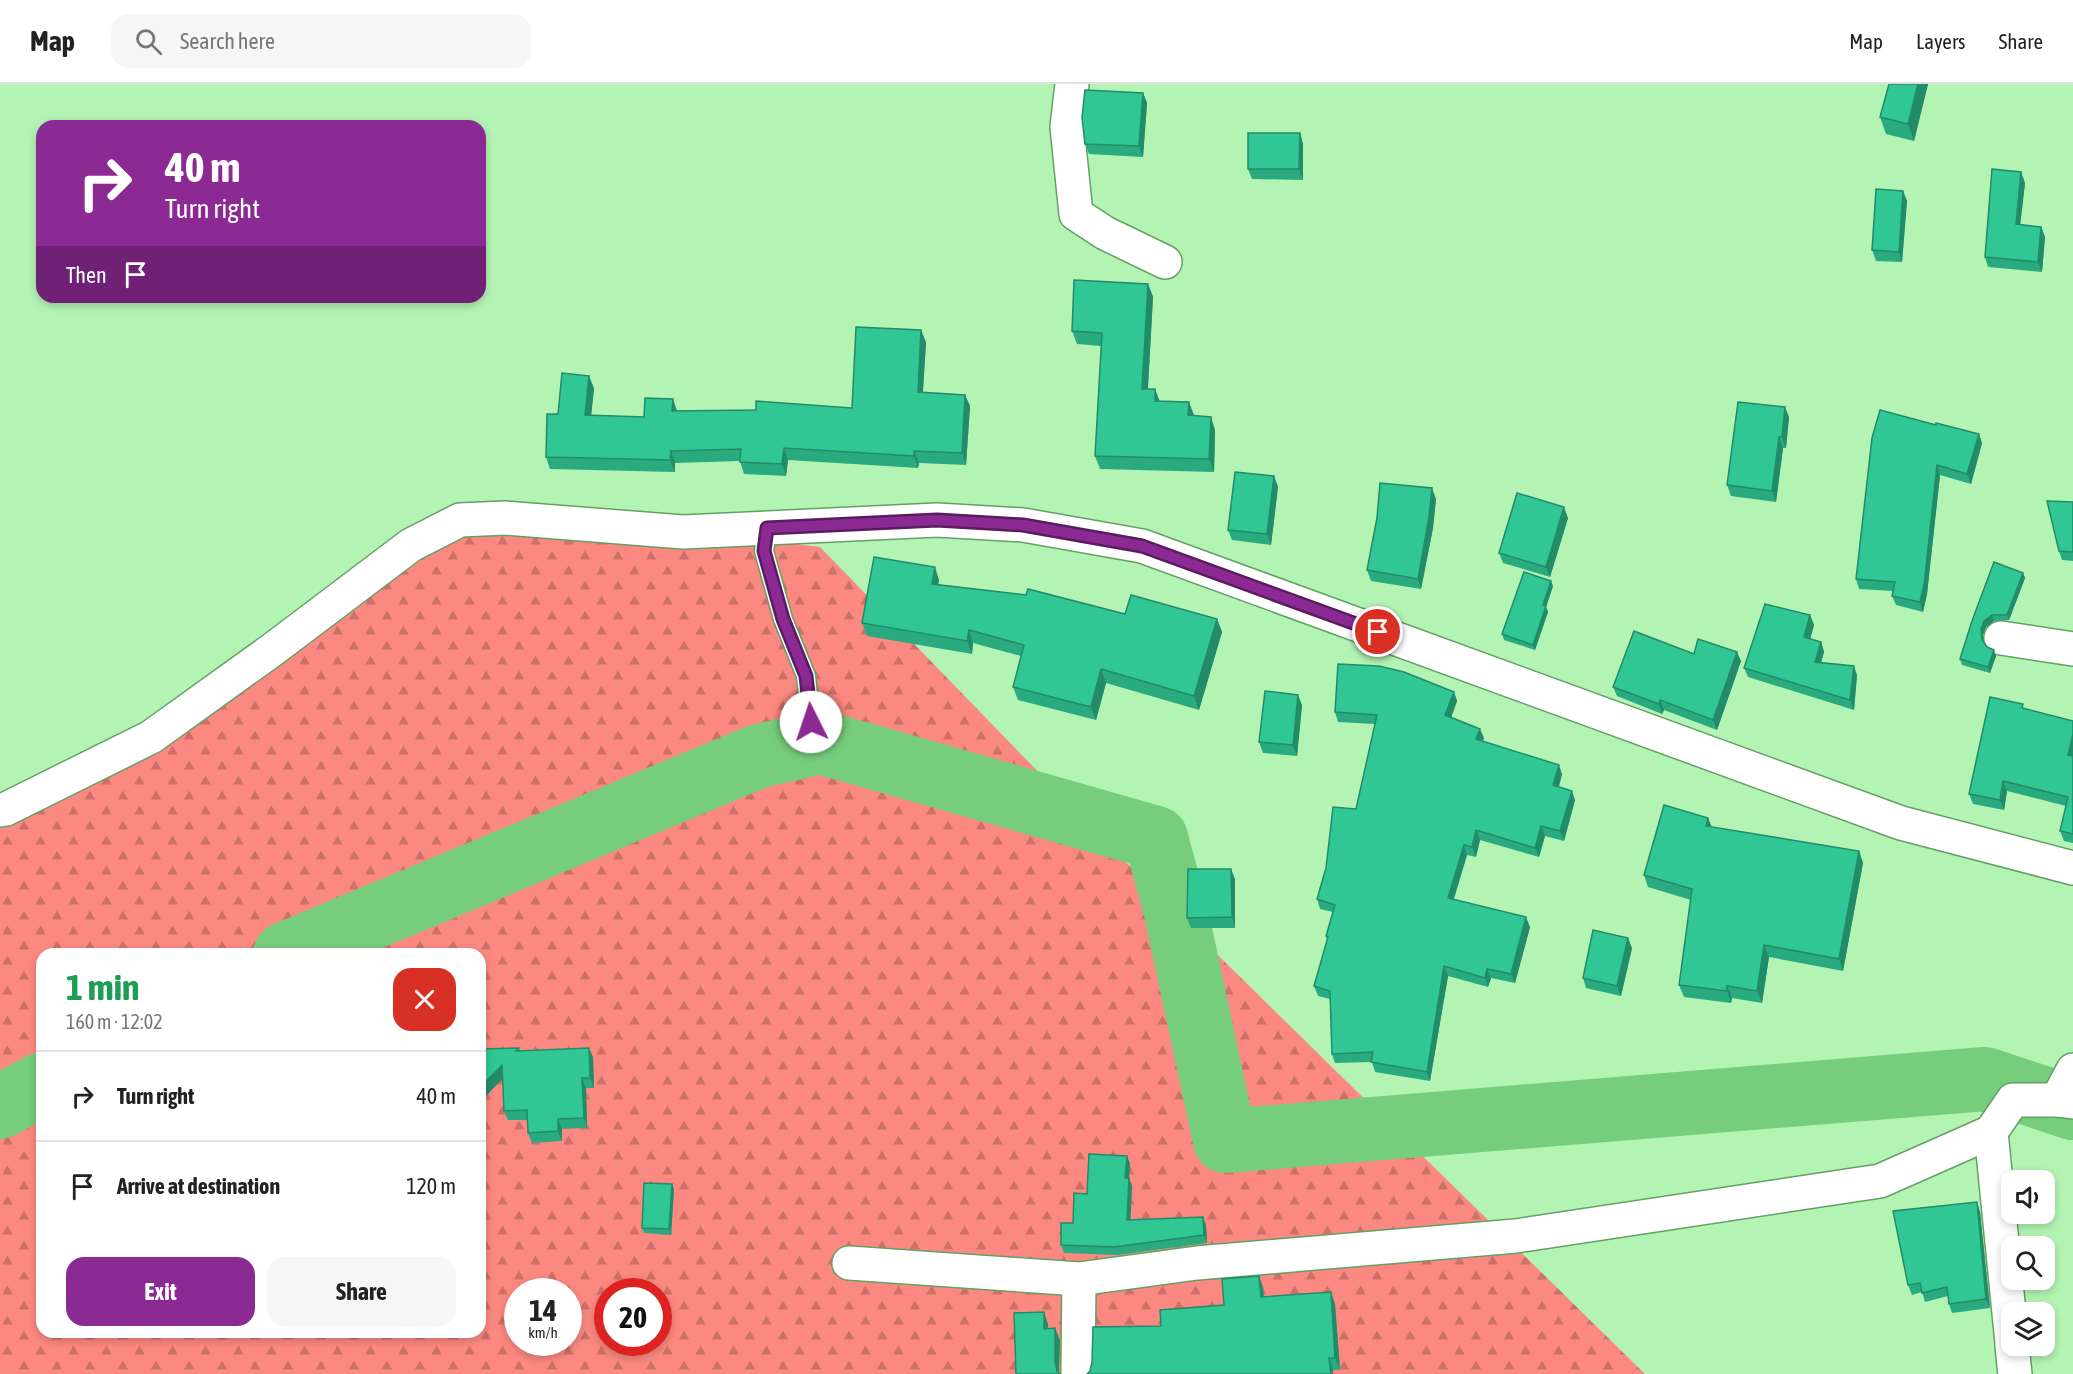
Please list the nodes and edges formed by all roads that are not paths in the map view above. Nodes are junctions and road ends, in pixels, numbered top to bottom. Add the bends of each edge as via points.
1 (1072, 84) edge
2 (1165, 261) dead end
3 (767, 528) junction
4 (2001, 638) dead end
5 (2073, 649) edge
6 (811, 722) dead end
7 (0, 810) edge
8 (2073, 868) edge
9 (2073, 1070) edge
10 (2065, 1101) edge
11 (1991, 1132) junction
12 (849, 1263) dead end
13 (1079, 1279) junction
14 (2008, 1302) edge
15 (2013, 1356) edge
16 (1078, 1374) edge
17 (2014, 1374) edge

1 - 2 street via 1067,127 1076,214 1105,233
3 - 6 lane via 764,551 783,619 806,676
3 - 7 street via 683,532 505,518 460,520 411,545 151,737
3 - 8 street via 937,520 1023,525 1142,546 1901,823
4 - 5 street
9 - 10 street
10 - 11 street via 2013,1100
11 - 13 street via 1880,1181 1516,1236 1197,1263
11 - 14 street
12 - 13 street
13 - 16 street
15 - 17 street

